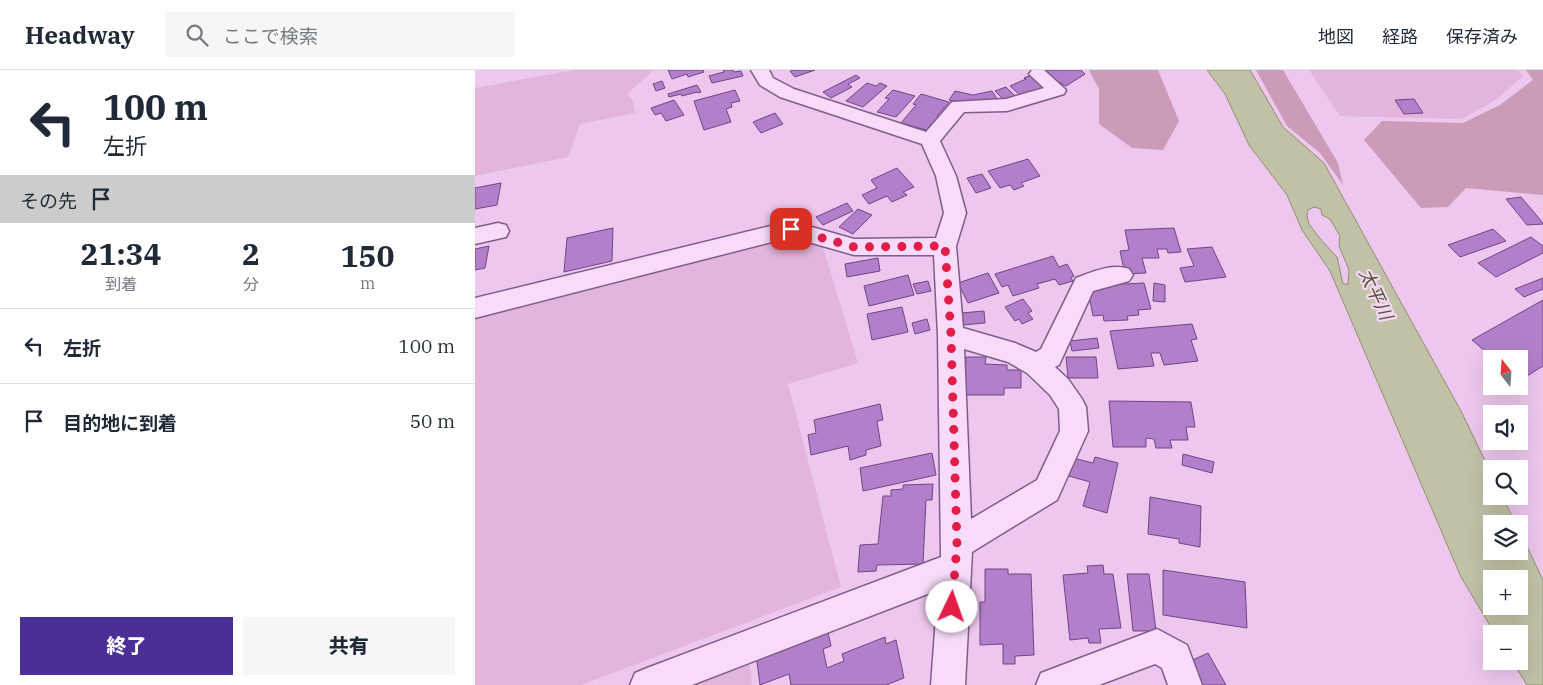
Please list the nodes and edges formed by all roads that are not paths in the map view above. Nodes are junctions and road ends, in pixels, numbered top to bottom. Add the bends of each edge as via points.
1 (760, 70) edge
2 (1038, 74) dead end
3 (930, 140) junction
4 (498, 231) dead end
5 (475, 236) edge
6 (945, 246) junction
7 (1121, 275) dead end
8 (475, 308) edge
9 (951, 335) junction
10 (1036, 365) junction
11 (955, 556) junction
12 (647, 685) edge
13 (948, 685) edge
14 (1053, 685) edge
15 (1185, 685) edge

1 - 3 street via 766,81 787,93
2 - 3 street via 1057,90 1007,105 959,106
3 - 6 street via 946,176 955,213
4 - 5 street
6 - 8 street via 854,247 791,229
6 - 9 street
7 - 10 street via 1085,285 1050,357
9 - 10 street via 1015,354
9 - 11 street
10 - 11 street via 1072,407 1074,431 1047,490
11 - 12 street
11 - 13 street
14 - 15 street via 1157,646 1175,657

